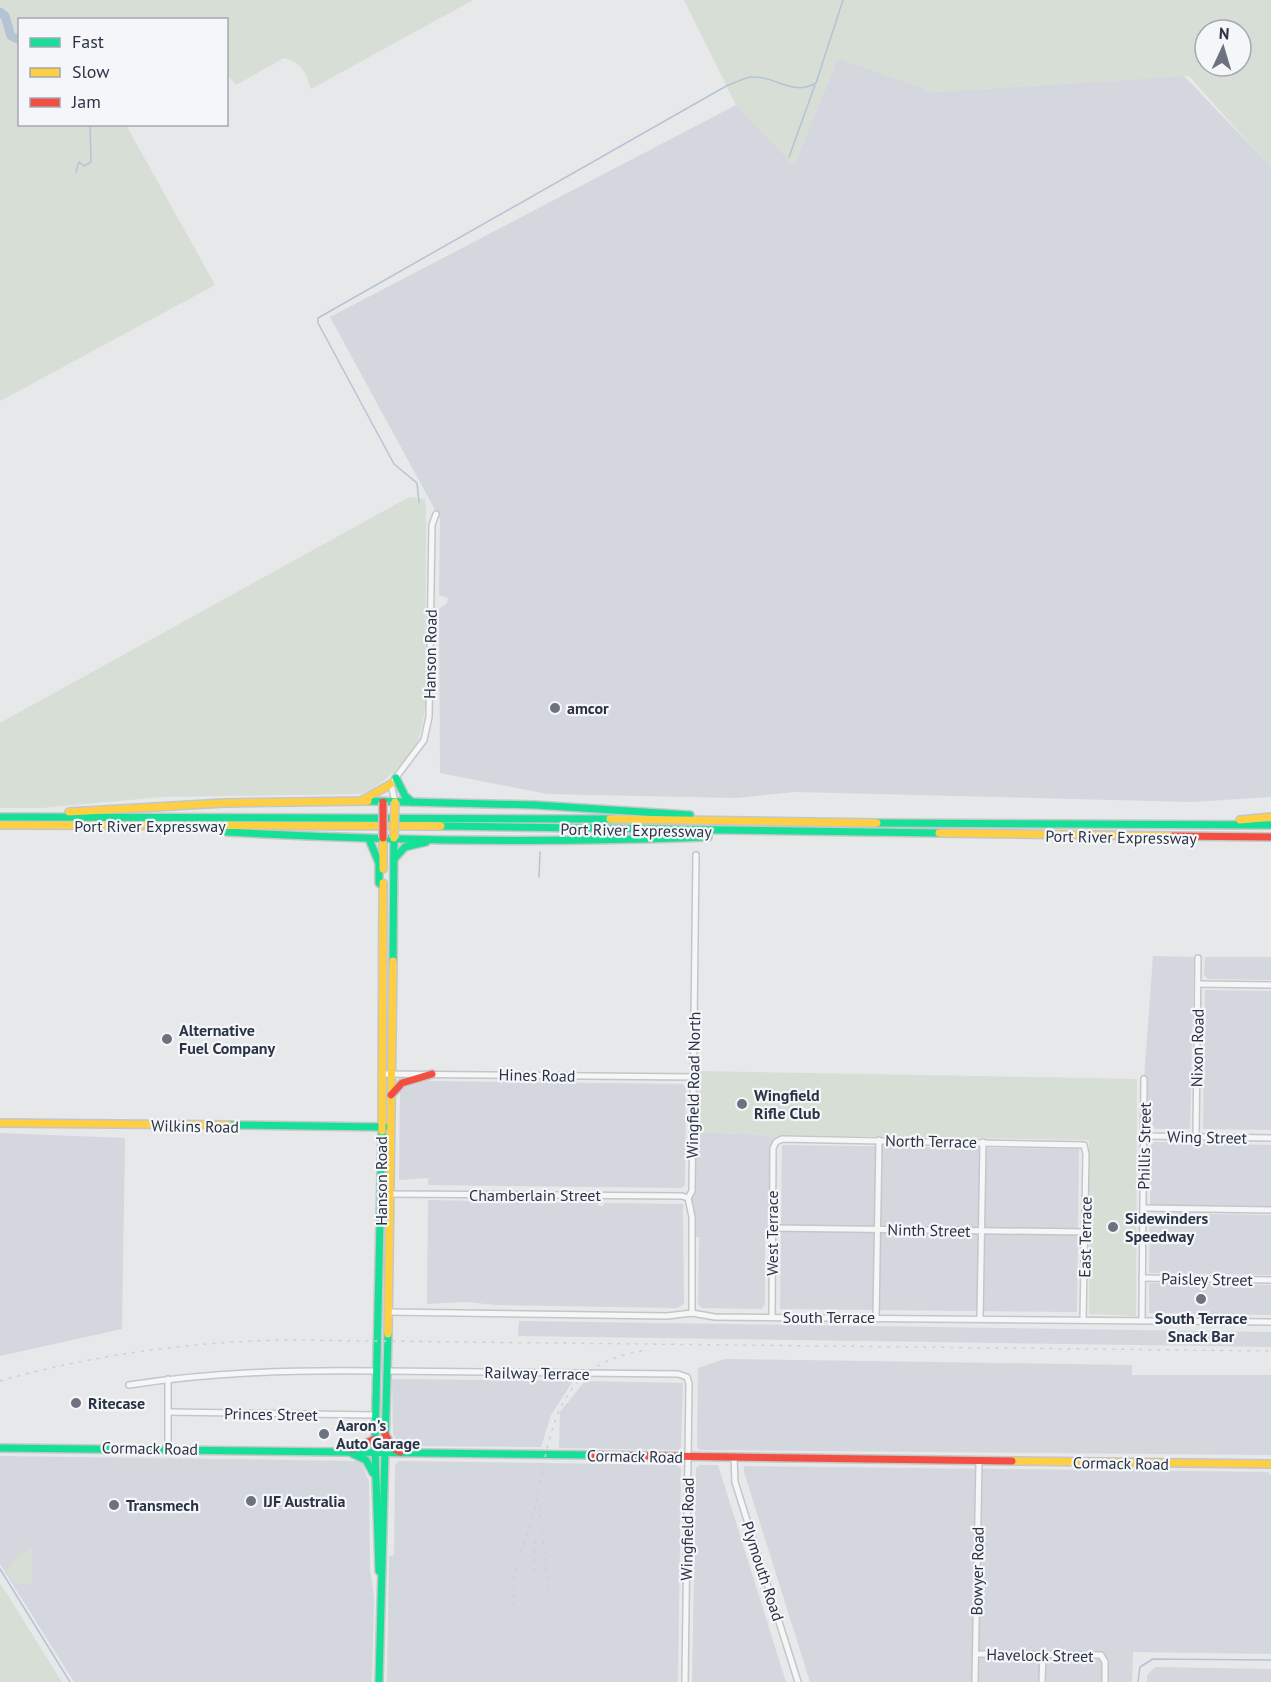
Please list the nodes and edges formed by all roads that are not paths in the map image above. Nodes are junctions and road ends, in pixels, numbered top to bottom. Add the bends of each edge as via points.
1 (436, 514) dead end
2 (394, 781) junction
3 (361, 801) junction
4 (383, 802) junction
5 (395, 802) junction
6 (412, 802) junction
7 (1271, 817) edge
8 (0, 818) edge
9 (14, 818) junction
10 (792, 823) junction
11 (0, 825) edge
12 (1271, 825) edge
13 (189, 826) junction
14 (1193, 826) junction
15 (784, 833) junction
16 (369, 838) junction
17 (382, 838) junction
18 (394, 838) junction
19 (440, 838) junction
20 (1271, 839) edge
21 (696, 855) dead end
22 (394, 859) junction
23 (383, 886) junction
24 (1198, 958) dead end
25 (1198, 984) junction
26 (1271, 985) edge
27 (381, 1074) junction
28 (391, 1074) junction
29 (432, 1074) junction
30 (694, 1077) junction
31 (1144, 1079) dead end
32 (391, 1095) junction
33 (0, 1123) edge
34 (381, 1127) junction
35 (390, 1128) junction
36 (1144, 1137) junction
37 (1196, 1137) junction
38 (1271, 1138) edge
39 (879, 1140) junction
40 (983, 1142) junction
41 (773, 1148) joint
42 (1086, 1154) joint
43 (386, 1194) junction
44 (688, 1198) junction
45 (1143, 1208) junction
46 (1271, 1210) edge
47 (772, 1228) junction
48 (877, 1229) junction
49 (981, 1230) junction
50 (1085, 1232) junction
51 (1142, 1278) junction
52 (1271, 1280) edge
53 (380, 1299) junction
54 (388, 1312) junction
55 (692, 1313) junction
56 (772, 1317) junction
57 (876, 1318) junction
58 (980, 1318) junction
59 (1083, 1320) junction
60 (1142, 1320) junction
61 (1271, 1322) edge
62 (376, 1371) junction
63 (386, 1371) junction
64 (687, 1377) joint
65 (168, 1378) junction
66 (129, 1384) dead end
67 (168, 1412) junction
68 (375, 1415) junction
69 (385, 1434) junction
70 (375, 1439) junction
71 (0, 1448) edge
72 (168, 1448) junction
73 (347, 1452) junction
74 (375, 1453) junction
75 (385, 1453) junction
76 (405, 1454) junction
77 (688, 1457) junction
78 (734, 1458) junction
79 (979, 1461) junction
80 (1271, 1464) edge
81 (384, 1470) junction
82 (375, 1478) junction
83 (380, 1579) junction
84 (976, 1653) junction
85 (1042, 1654) junction
86 (379, 1682) edge
87 (685, 1682) edge
88 (798, 1682) edge
89 (975, 1682) edge
90 (1042, 1682) edge
91 (1105, 1682) edge

1 - 2 street, Hanson Road via 432,525 429,717 424,740
2 - 3 main road
2 - 4 street, Hanson Road
2 - 5 street, Hanson Road
2 - 6 main road
3 - 4 main road
3 - 9 main road via 208,802
4 - 5 main road
4 - 17 main road, Hanson Road, bridge
5 - 6 main road
5 - 18 main road, Hanson Road, bridge
6 - 10 main road via 614,808
7 - 14 main road
8 - 9 main road, Port River Expressway
9 - 10 main road, Port River Expressway via 382,817
10 - 14 main road, Port River Expressway
11 - 13 main road, Port River Expressway
12 - 14 main road, Port River Expressway
13 - 15 main road, Port River Expressway
13 - 16 main road via 314,838
15 - 19 main road via 609,841
15 - 20 main road, Port River Expressway
16 - 17 main road
16 - 23 main road
17 - 18 main road
17 - 23 main road, Hanson Road
18 - 19 main road
18 - 22 main road, Hanson Road
19 - 22 main road via 405,847
21 - 30 street, Wingfield Road North
22 - 28 main road, Hanson Road
23 - 27 main road, Hanson Road
24 - 25 street, Nixon Road
25 - 26 street
25 - 37 street, Nixon Road
27 - 28 street, Hines Road
27 - 34 main road, Hanson Road
28 - 29 street, Hines Road
28 - 32 main road, Hanson Road
29 - 30 street, Hines Road
29 - 32 main road via 402,1083
30 - 44 street, Wingfield Road North via 692,1191
31 - 36 street, Phillis Street
32 - 35 main road, Hanson Road
33 - 34 main road, Wilkins Road
34 - 35 main road, Wilkins Road
34 - 43 main road, Hanson Road
35 - 43 main road, Hanson Road
36 - 37 street, Wing Street
36 - 45 street, Phillis Street
37 - 38 street, Wing Street
39 - 40 street, North Terrace
39 - 41 street, North Terrace via 782,1139
39 - 48 street
40 - 42 street, North Terrace via 1081,1143
40 - 49 street
41 - 47 street, West Terrace
42 - 50 street, East Terrace
43 - 44 street, Chamberlain Street
43 - 53 main road, Hanson Road
43 - 54 main road, Hanson Road
44 - 55 street, Wingfield Road North via 692,1217
45 - 46 street
45 - 51 street, Phillis Street
47 - 48 street, Ninth Street
47 - 56 street, West Terrace
48 - 49 street, Ninth Street
48 - 57 street
49 - 50 street, Ninth Street
49 - 58 street
50 - 59 street, East Terrace
51 - 52 street, Paisley Street
51 - 60 street, Phillis Street
53 - 54 main road
53 - 62 main road, Hanson Road
54 - 55 street, South Terrace via 667,1316
54 - 63 main road, Hanson Road
55 - 56 street, South Terrace via 702,1317
56 - 57 street, South Terrace
57 - 58 street, South Terrace
58 - 59 street, South Terrace
59 - 60 street, South Terrace
60 - 61 street, South Terrace
62 - 65 street via 266,1370
62 - 68 main road, Hanson Road
63 - 64 street, Railway Terrace
63 - 69 main road, Hanson Road
64 - 77 street, Wingfield Road
65 - 66 street
65 - 67 street
67 - 68 street, Princes Street
67 - 72 street
68 - 70 main road, Hanson Road
69 - 75 main road, Hanson Road
69 - 76 main road via 394,1449
70 - 73 main road
70 - 74 main road, Hanson Road
71 - 72 main road, Cormack Road
72 - 73 main road, Cormack Road
73 - 74 main road, Cormack Road
73 - 82 main road via 366,1460
74 - 75 main road, Cormack Road
74 - 82 main road, Hanson Road
75 - 76 main road, Cormack Road
75 - 81 main road, Hanson Road
76 - 77 main road, Cormack Road
76 - 81 main road via 388,1459
77 - 78 main road, Cormack Road
77 - 87 street, Wingfield Road
78 - 79 main road, Cormack Road
78 - 88 street, Plymouth Road via 735,1482
79 - 80 main road, Cormack Road
79 - 84 street, Bowyer Road
81 - 83 main road, Hanson Road
82 - 83 main road, Hanson Road via 375,1539
83 - 86 main road, Hanson Road
84 - 85 street, Havelock Street
84 - 89 street, Bowyer Road
85 - 90 street
85 - 91 street, Havelock Street via 1104,1657

